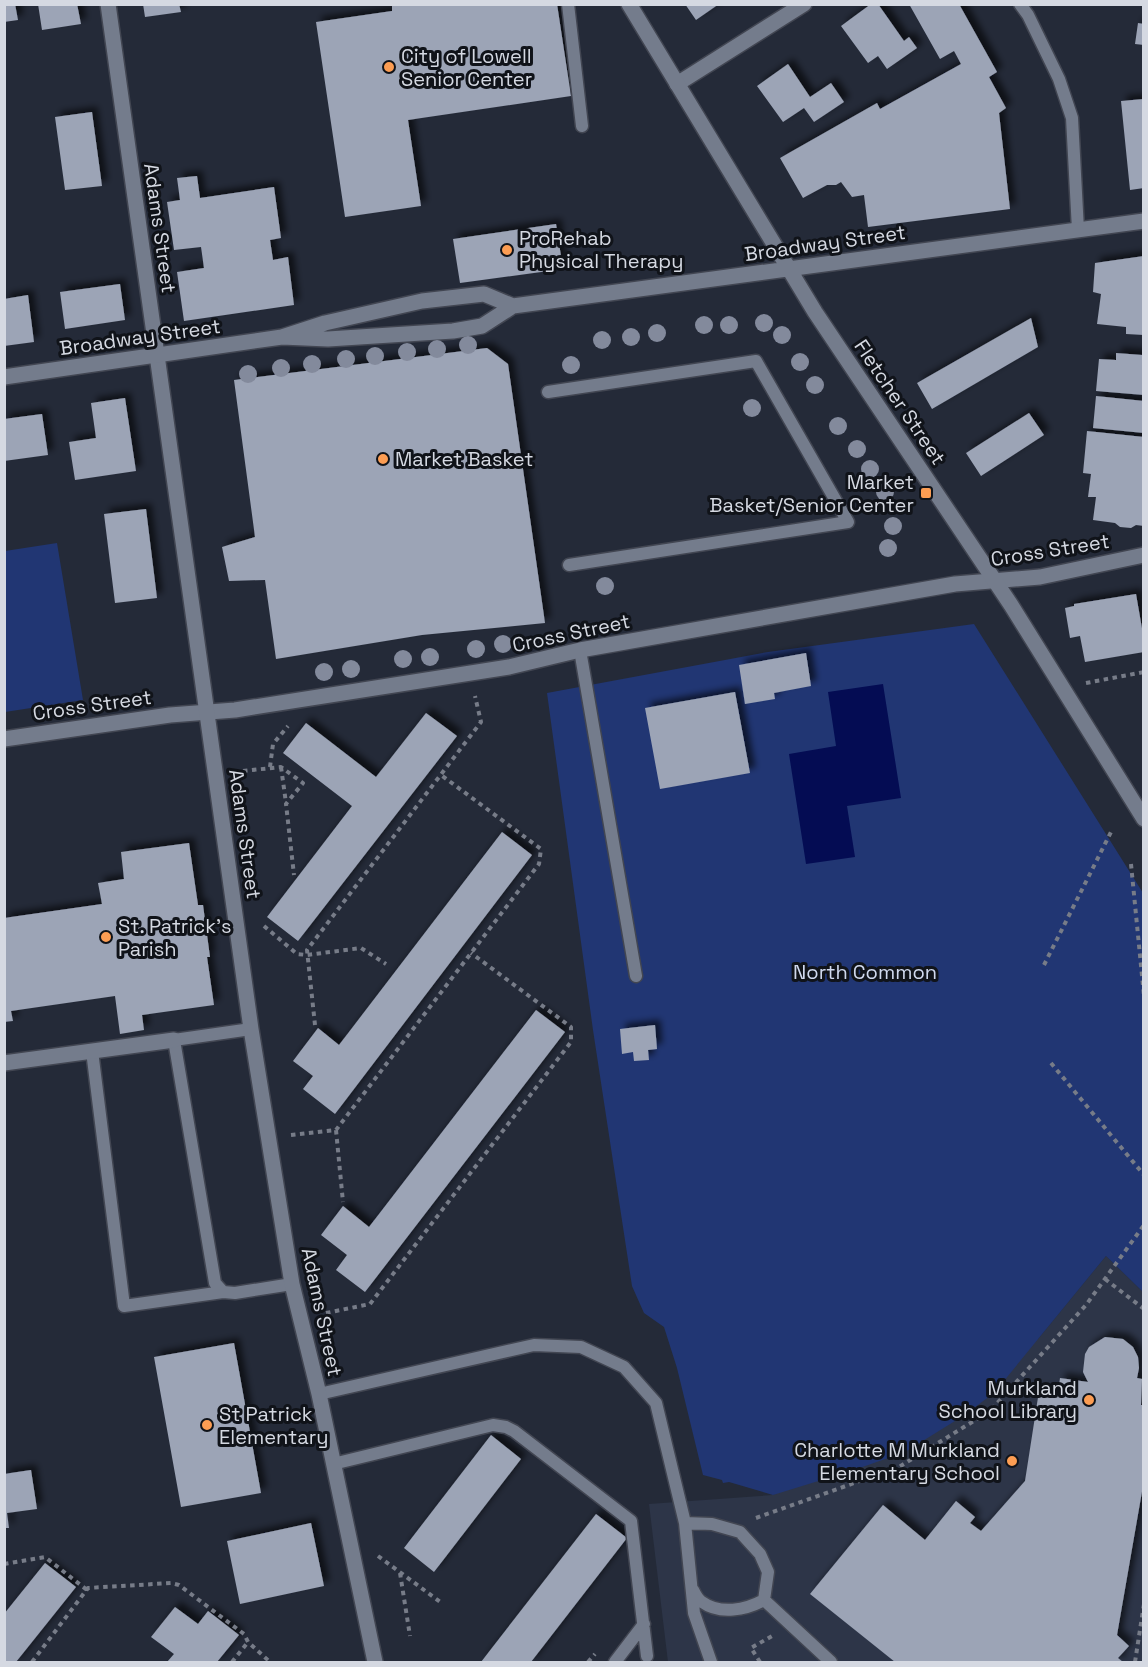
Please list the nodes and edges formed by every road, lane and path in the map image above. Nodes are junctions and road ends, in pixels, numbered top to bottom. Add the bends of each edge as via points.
1 (108, 4) edge
2 (568, 4) edge
3 (628, 4) edge
4 (804, 4) edge
5 (1020, 4) edge
6 (678, 84) junction
7 (582, 126) dead end
8 (1143, 221) edge
9 (1078, 230) junction
10 (788, 269) junction
11 (513, 306) junction
12 (282, 337) junction
13 (158, 356) junction
14 (4, 377) edge
15 (548, 392) dead end
16 (1143, 555) edge
17 (569, 565) dead end
18 (994, 581) junction
19 (580, 650) junction
20 (1143, 672) edge
21 (1086, 683) dead end
22 (475, 696) dead end
23 (208, 712) junction
24 (290, 723) dead end
25 (4, 739) edge
26 (270, 767) junction
27 (282, 767) junction
28 (243, 771) dead end
29 (441, 775) junction
30 (286, 804) junction
31 (1143, 819) edge
32 (1111, 832) dead end
33 (1131, 864) dead end
34 (294, 875) dead end
35 (264, 926) dead end
36 (471, 953) junction
37 (307, 956) junction
38 (386, 964) dead end
39 (1044, 965) dead end
40 (636, 976) dead end
41 (1143, 996) edge
42 (315, 1025) dead end
43 (251, 1029) junction
44 (174, 1040) junction
45 (93, 1051) junction
46 (4, 1063) edge
47 (1051, 1063) dead end
48 (336, 1130) junction
49 (291, 1135) dead end
50 (1143, 1175) edge
51 (343, 1202) dead end
52 (1143, 1225) edge
53 (1105, 1279) junction
54 (292, 1284) junction
55 (223, 1292) junction
56 (1143, 1309) edge
57 (326, 1312) dead end
58 (319, 1394) junction
59 (333, 1464) junction
60 (685, 1523) junction
61 (728, 1528) junction
62 (378, 1556) dead end
63 (4, 1564) edge
64 (400, 1573) junction
65 (692, 1589) junction
66 (87, 1590) junction
67 (764, 1600) junction
68 (443, 1604) dead end
69 (1143, 1604) edge
70 (644, 1624) junction
71 (410, 1636) dead end
72 (773, 1636) dead end
73 (248, 1642) junction
74 (647, 1656) dead end
75 (32, 1662) edge
76 (232, 1662) edge
77 (270, 1662) edge
78 (375, 1662) edge
79 (615, 1662) edge
80 (711, 1662) edge
81 (760, 1662) edge
82 (831, 1662) edge
83 (1135, 1662) edge

1 - 13 street, Adams Street
2 - 7 lane
3 - 6 street, Fletcher Street
4 - 6 street
5 - 9 lane via 1059,79 1072,118
6 - 10 street, Fletcher Street
8 - 9 street, Broadway Street
9 - 10 street, Broadway Street
10 - 11 street, Broadway Street
10 - 18 street, Fletcher Street
11 - 12 street, Broadway Street via 482,326 453,331 328,339
11 - 12 street, Broadway Street via 484,294 422,301
12 - 13 street, Broadway Street
13 - 14 street, Broadway Street
13 - 23 street, Adams Street
15 - 17 lane via 756,361 848,522
16 - 18 street, Cross Street via 1040,577
18 - 19 street, Cross Street via 956,584
18 - 31 street, Fletcher Street
19 - 23 street, Cross Street via 509,667
19 - 40 lane
20 - 21 path
22 - 29 path via 480,722
23 - 25 street, Cross Street
23 - 43 street, Adams Street
24 - 26 path via 273,744
26 - 27 path
26 - 28 path
27 - 30 path
27 - 30 path via 303,783
29 - 36 path via 541,849 539,864
29 - 37 path via 307,950
30 - 34 path
32 - 39 path
33 - 41 path
35 - 37 path via 297,954
36 - 48 path
36 - 57 path via 571,1027 571,1042 370,1304
37 - 38 path via 362,948
37 - 42 path
43 - 44 lane
43 - 54 street, Adams Street
44 - 45 street
44 - 55 lane via 215,1283
45 - 46 street
45 - 55 lane via 124,1306
47 - 50 path
48 - 49 path
48 - 51 path
52 - 53 path
53 - 56 path
53 - 61 path via 990,1411 899,1467
54 - 55 lane
54 - 58 street, Adams Street
58 - 59 street, Adams Street
58 - 60 lane via 534,1345 580,1347 624,1367 656,1403
59 - 70 lane via 493,1425 506,1427 631,1521
59 - 78 street, Adams Street
60 - 61 lane
60 - 65 lane
61 - 67 lane via 740,1532 760,1554 768,1572
62 - 64 path
63 - 66 path via 45,1557
64 - 68 path
64 - 71 path
65 - 67 lane via 702,1602 722,1610 748,1609
65 - 80 lane via 694,1613
66 - 73 path via 171,1582 243,1634
66 - 75 path
67 - 82 lane
69 - 83 path
70 - 74 lane
70 - 79 lane
72 - 81 path via 751,1647
73 - 76 path
73 - 77 path

